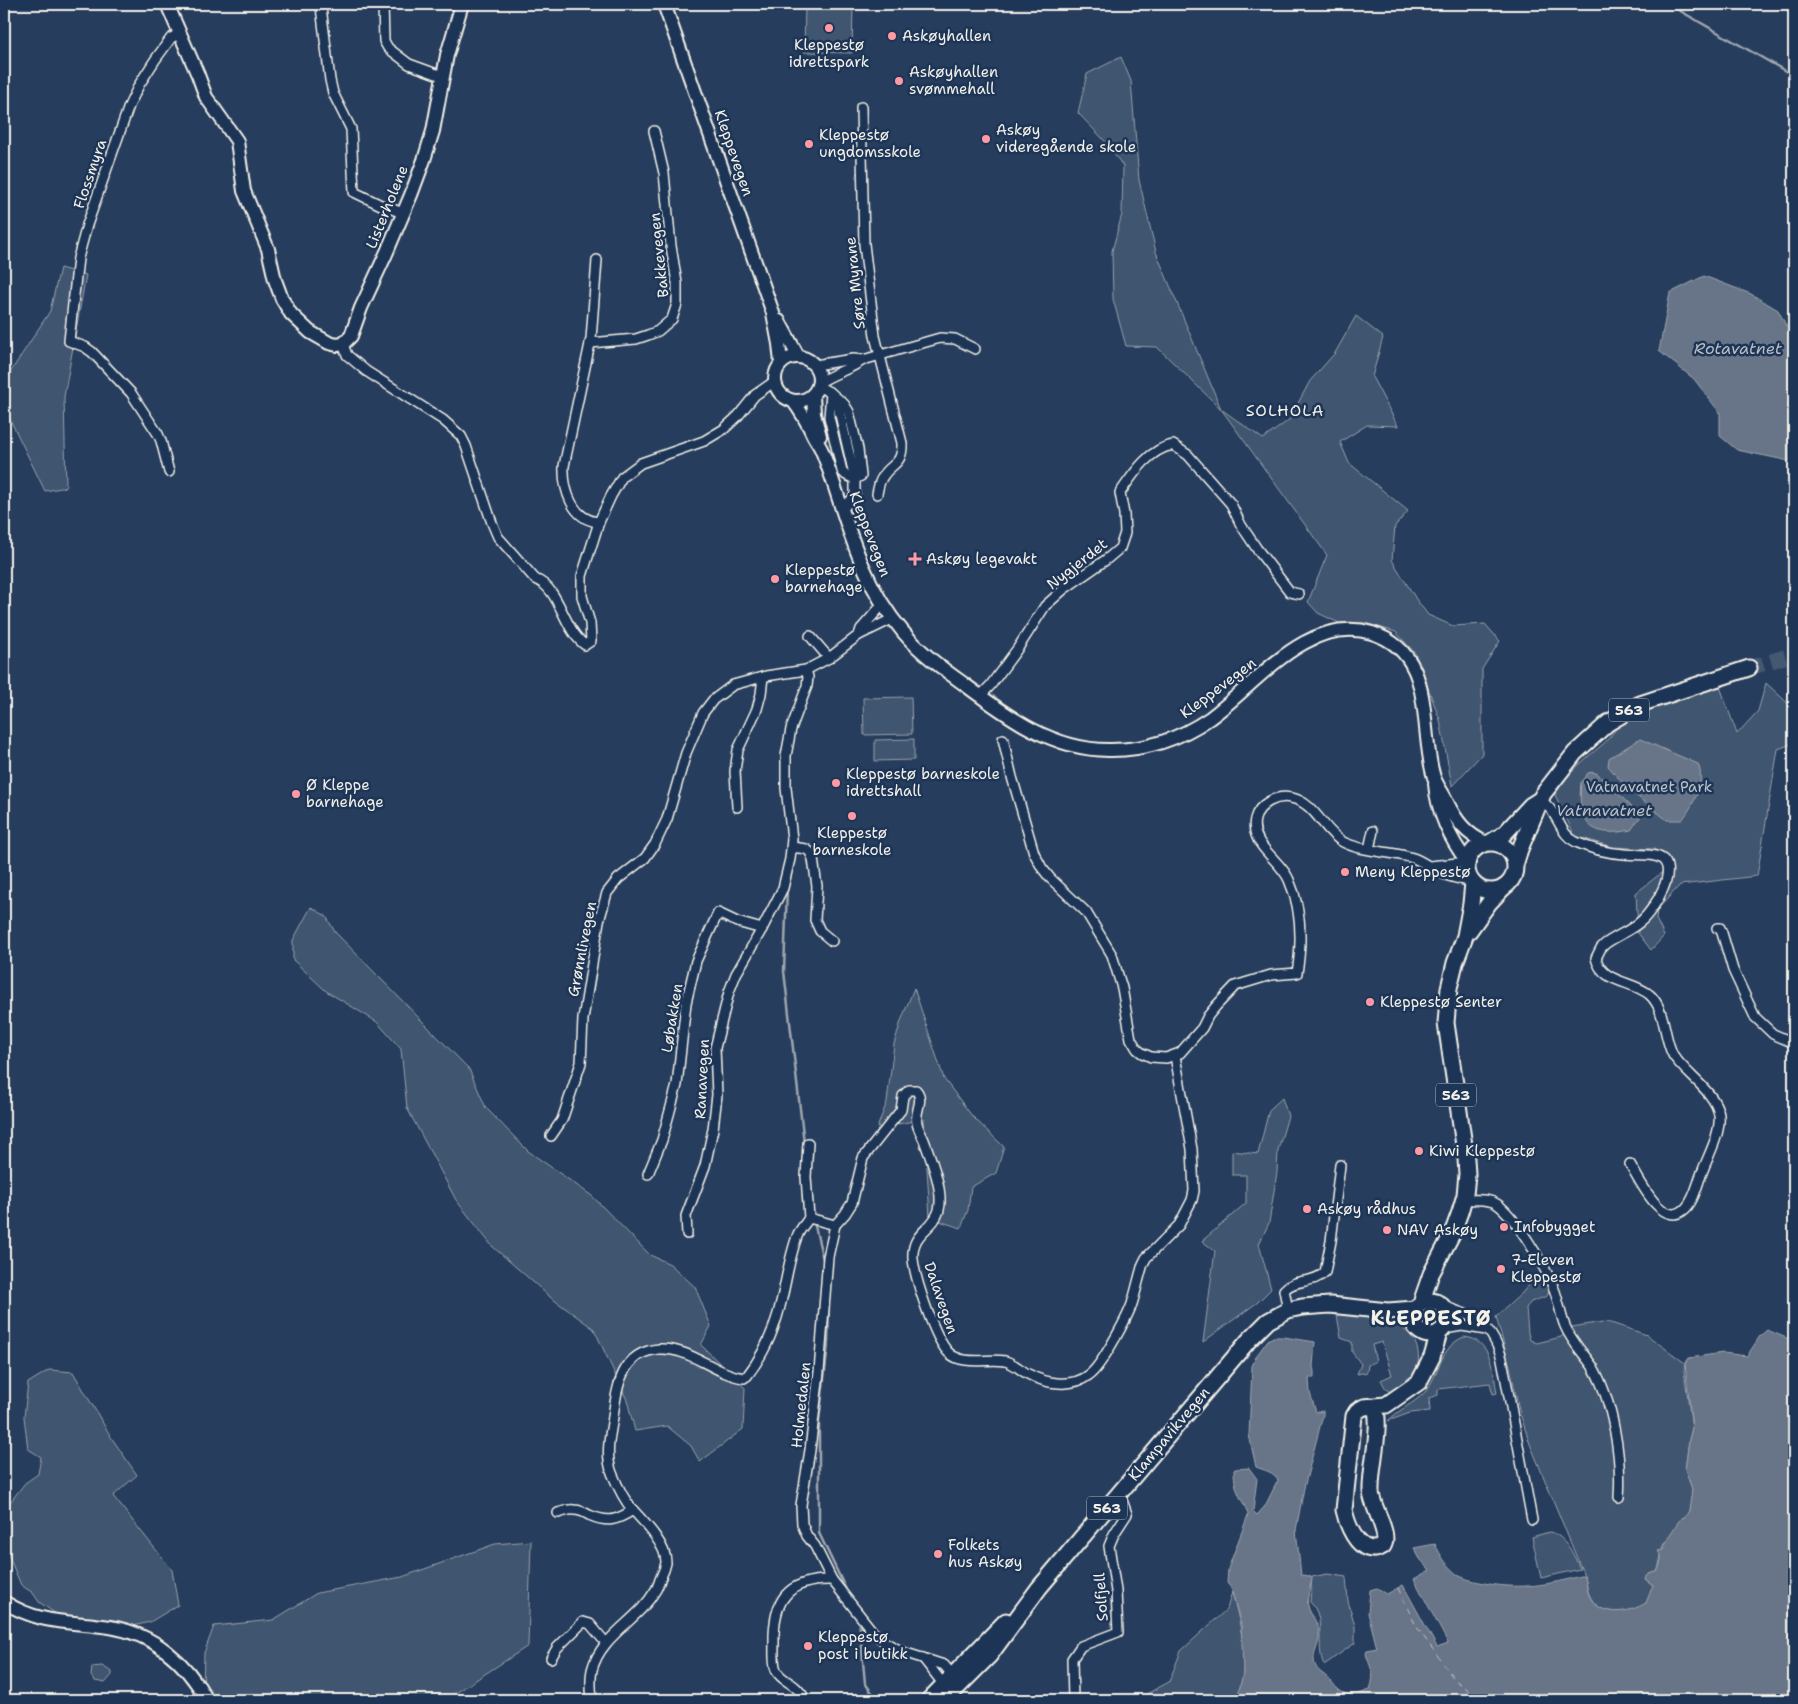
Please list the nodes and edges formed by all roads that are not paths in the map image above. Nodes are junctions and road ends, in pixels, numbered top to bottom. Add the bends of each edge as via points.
1 (167, 4) edge
2 (383, 4) edge
3 (462, 4) edge
4 (664, 4) edge
5 (321, 8) dead end
6 (180, 34) junction
7 (442, 76) junction
8 (861, 107) dead end
9 (654, 131) dead end
10 (403, 213) junction
11 (597, 260) dead end
12 (773, 313) junction
13 (343, 344) junction
14 (590, 344) junction
15 (975, 349) dead end
16 (879, 355) junction
17 (798, 356) junction
18 (863, 360) junction
19 (781, 363) junction
20 (815, 365) junction
21 (775, 381) junction
22 (817, 388) junction
23 (831, 393) junction
24 (793, 401) junction
25 (821, 448) junction
26 (168, 472) dead end
27 (855, 479) junction
28 (877, 494) dead end
29 (842, 509) junction
30 (599, 522) junction
31 (1299, 594) dead end
32 (883, 604) junction
33 (892, 619) junction
34 (859, 635) junction
35 (810, 636) dead end
36 (829, 658) junction
37 (1748, 668) tunnel mouth
38 (806, 670) junction
39 (763, 677) junction
40 (980, 696) junction
41 (1003, 739) dead end
42 (1435, 781) junction
43 (1540, 799) junction
44 (737, 807) dead end
45 (1373, 831) dead end
46 (1489, 842) junction
47 (792, 847) junction
48 (1369, 849) junction
49 (1467, 861) junction
50 (1516, 862) junction
51 (1430, 866) junction
52 (1473, 883) junction
53 (1503, 888) junction
54 (1717, 928) dead end
55 (762, 929) junction
56 (1465, 936) junction
57 (832, 941) dead end
58 (1794, 1042) edge
59 (1174, 1056) junction
60 (551, 1136) dead end
61 (808, 1143) dead end
62 (1630, 1164) dead end
63 (1340, 1165) dead end
64 (648, 1174) dead end
65 (936, 1177) joint
66 (1464, 1199) junction
67 (808, 1218) junction
68 (835, 1225) junction
69 (687, 1234) dead end
70 (1443, 1252) junction
71 (1441, 1304) junction
72 (1418, 1306) junction
73 (1353, 1308) junction
74 (1288, 1310) junction
75 (1486, 1330) junction
76 (1419, 1331) junction
77 (1442, 1331) junction
78 (1412, 1387) junction
79 (1376, 1407) junction
80 (1619, 1497) dead end
81 (1122, 1500) dead end
82 (633, 1510) junction
83 (558, 1513) dead end
84 (1532, 1520) dead end
85 (832, 1580) junction
86 (4, 1602) edge
87 (606, 1643) junction
88 (551, 1658) dead end
89 (923, 1658) junction
90 (950, 1687) edge
91 (207, 1700) edge
92 (592, 1700) edge
93 (805, 1700) edge
94 (929, 1700) edge
95 (1073, 1700) edge

1 - 6 main road
2 - 7 street via 384,41 388,48 409,64
3 - 7 main road, Listerholene
4 - 12 main road, Kleppevegen
5 - 10 street via 330,80 336,101 352,129 354,192
6 - 13 main road via 206,98 237,141 244,191 268,249 282,299 291,314 310,332 329,343
6 - 26 street, Flossmyra via 171,38 155,60 128,106 78,258 69,341 92,352 131,393 159,436
7 - 10 main road, Listerholene via 430,141
8 - 16 street, Søre Myrane via 864,244
9 - 14 street, Bakkevegen via 664,173 677,304 672,319 658,331 636,339
10 - 13 main road, Listerholene via 351,336
11 - 14 street
12 - 17 main road, Kleppevegen
12 - 19 main road, Kleppevegen
13 - 30 street via 347,356 366,371 443,420 461,436 498,537 535,580 551,591 574,634 585,645 591,641 592,632 582,596 582,576
14 - 30 street via 564,479 576,509 593,522
15 - 16 street via 954,339 940,338
16 - 18 street
16 - 28 street, Kleppevegen via 902,447 899,460 882,478
17 - 19 main road
17 - 20 main road
18 - 20 street
18 - 22 street via 828,377
19 - 21 main road
20 - 22 main road via 819,373
21 - 24 main road via 781,394
21 - 30 street via 755,395 724,429 709,438 640,463 628,471 617,484
22 - 23 street
22 - 24 main road via 804,400
22 - 25 main road, Kleppevegen via 813,409
23 - 27 street via 829,417 842,471
23 - 27 street via 848,412 861,465 861,476
24 - 25 main road, Kleppevegen
25 - 29 main road, Kleppevegen
27 - 29 street via 855,496
29 - 32 main road, Kleppevegen via 862,565
31 - 40 street, Nygjerdet via 1290,592 1216,485 1188,455 1173,445 1162,447 1137,469 1120,493 1124,533 1120,548 1045,606 1018,648
32 - 33 main road, Kleppevegen
32 - 34 street, Grønnlivegen
33 - 34 street, Grønnlivegen
33 - 40 main road, Kleppevegen via 921,651
34 - 36 street, Grønnlivegen
35 - 36 street
36 - 38 street, Grønnlivegen
37 - 43 main road, 563 via 1655,699 1608,723 1575,753
38 - 39 street, Grønnlivegen
38 - 47 street, Ranavegen via 807,686 791,729 786,756
39 - 44 street via 757,709 738,750 735,770
39 - 60 street, Grønnlivegen via 732,685 703,712 686,753 667,819 655,844 646,858 618,879 606,893 583,1019 581,1063 562,1120
40 - 42 main road, Kleppevegen via 1014,719 1057,741 1097,750 1137,748 1164,742 1189,731 1226,706 1296,647 1320,635 1360,631 1397,646 1414,668 1422,694
41 - 59 street via 1034,853 1050,878 1086,912 1112,955 1133,1044 1151,1057
42 - 46 main road, Kleppevegen via 1460,825 1475,838
42 - 49 main road, Kleppevegen via 1441,812
43 - 46 main road, 563 via 1504,834
43 - 50 main road, 563
43 - 62 street via 1552,812 1564,834 1575,842 1605,851 1654,856 1665,862 1668,870 1664,887 1647,916 1605,944 1596,958 1606,975 1644,991 1655,1001 1667,1043 1715,1103 1719,1127 1694,1195 1687,1208 1677,1215 1660,1209
45 - 48 street
46 - 49 main road, 563 via 1475,848
46 - 50 main road via 1506,847
47 - 55 street, Ranavegen via 782,888
47 - 57 street via 806,849 813,859 817,886 816,920 820,931
48 - 51 street via 1414,858
48 - 59 street via 1341,841 1300,800 1276,798 1259,810 1255,820 1256,832 1264,849 1287,874 1296,902 1300,925 1297,973 1271,975 1235,986 1189,1044
49 - 51 street
49 - 52 main road, 563
50 - 53 main road, 563 via 1514,877
51 - 52 street via 1440,873
52 - 53 main road via 1488,891
52 - 56 main road, 563
53 - 56 main road, 563
54 - 58 street via 1720,928 1733,970 1755,1017 1773,1034
55 - 64 street, Løbakken via 718,913 697,956 686,1003 678,1085
55 - 69 street, Ranavegen via 736,974 715,1048 717,1095 713,1129 703,1172 686,1216
56 - 66 main road, 563 via 1449,988 1446,1023 1466,1159
59 - 65 street, Dalavegen via 1192,1149 1195,1183 1192,1200 1179,1225 1143,1264 1130,1309 1102,1361 1088,1376 1062,1384 1052,1383 1005,1361 960,1359 948,1352 928,1313 913,1260 917,1238 939,1210
61 - 67 street
63 - 74 street via 1325,1272 1284,1290
65 - 68 street, Holmedalen via 917,1123 920,1094 910,1090 903,1096 901,1110 864,1158 852,1202
66 - 70 main road, 563
66 - 80 street via 1491,1201 1503,1208 1542,1265 1555,1290 1565,1327 1600,1382 1615,1437
67 - 68 street
67 - 82 street via 796,1239 771,1335 746,1377 672,1350 651,1350 640,1354 623,1372 616,1389 608,1446 612,1474
68 - 85 street, Holmedalen via 828,1257 819,1372 801,1505 804,1530
70 - 71 main road, 563 via 1438,1282
70 - 72 main road, 563
71 - 72 main road, 563 via 1430,1300
71 - 75 street via 1474,1318
71 - 77 main road, 563 via 1448,1317
72 - 73 main road, Klampavikvegen / 563 via 1388,1311
72 - 76 main road, 563 via 1413,1321
73 - 74 main road, Klampavikvegen / 563 via 1319,1305
73 - 76 main road, Klampavikvegen / 563 via 1404,1323
74 - 90 main road, Klampavikvegen / 563 via 1268,1321 1249,1340 1039,1588
75 - 77 street via 1462,1326
75 - 84 street via 1496,1342 1502,1359
76 - 77 main road, 563 via 1430,1335
76 - 78 main road, 563 via 1424,1342 1424,1359
77 - 78 main road, 563 via 1427,1368
78 - 79 main road, 563 via 1386,1405
79 - 79 main road via 1371,1494 1386,1540 1383,1546 1371,1550 1361,1545 1348,1522 1344,1505 1354,1416 1364,1407
81 - 95 street, Solfjell via 1127,1514 1109,1546 1118,1632 1081,1646 1072,1659
82 - 83 street via 610,1520 573,1510
82 - 87 street via 661,1547 666,1557 665,1566 656,1591
85 - 89 street, Holmedalen via 873,1632 891,1646
85 - 93 street via 806,1582 793,1588 783,1597 778,1612 774,1634 775,1669 796,1687
86 - 91 main road via 49,1621 111,1627 148,1640 179,1661
87 - 88 street via 590,1624 583,1622
87 - 92 street via 592,1671
89 - 90 street
89 - 90 street, Holmedalen via 944,1665
90 - 94 main road, Klampavikvegen / 563

